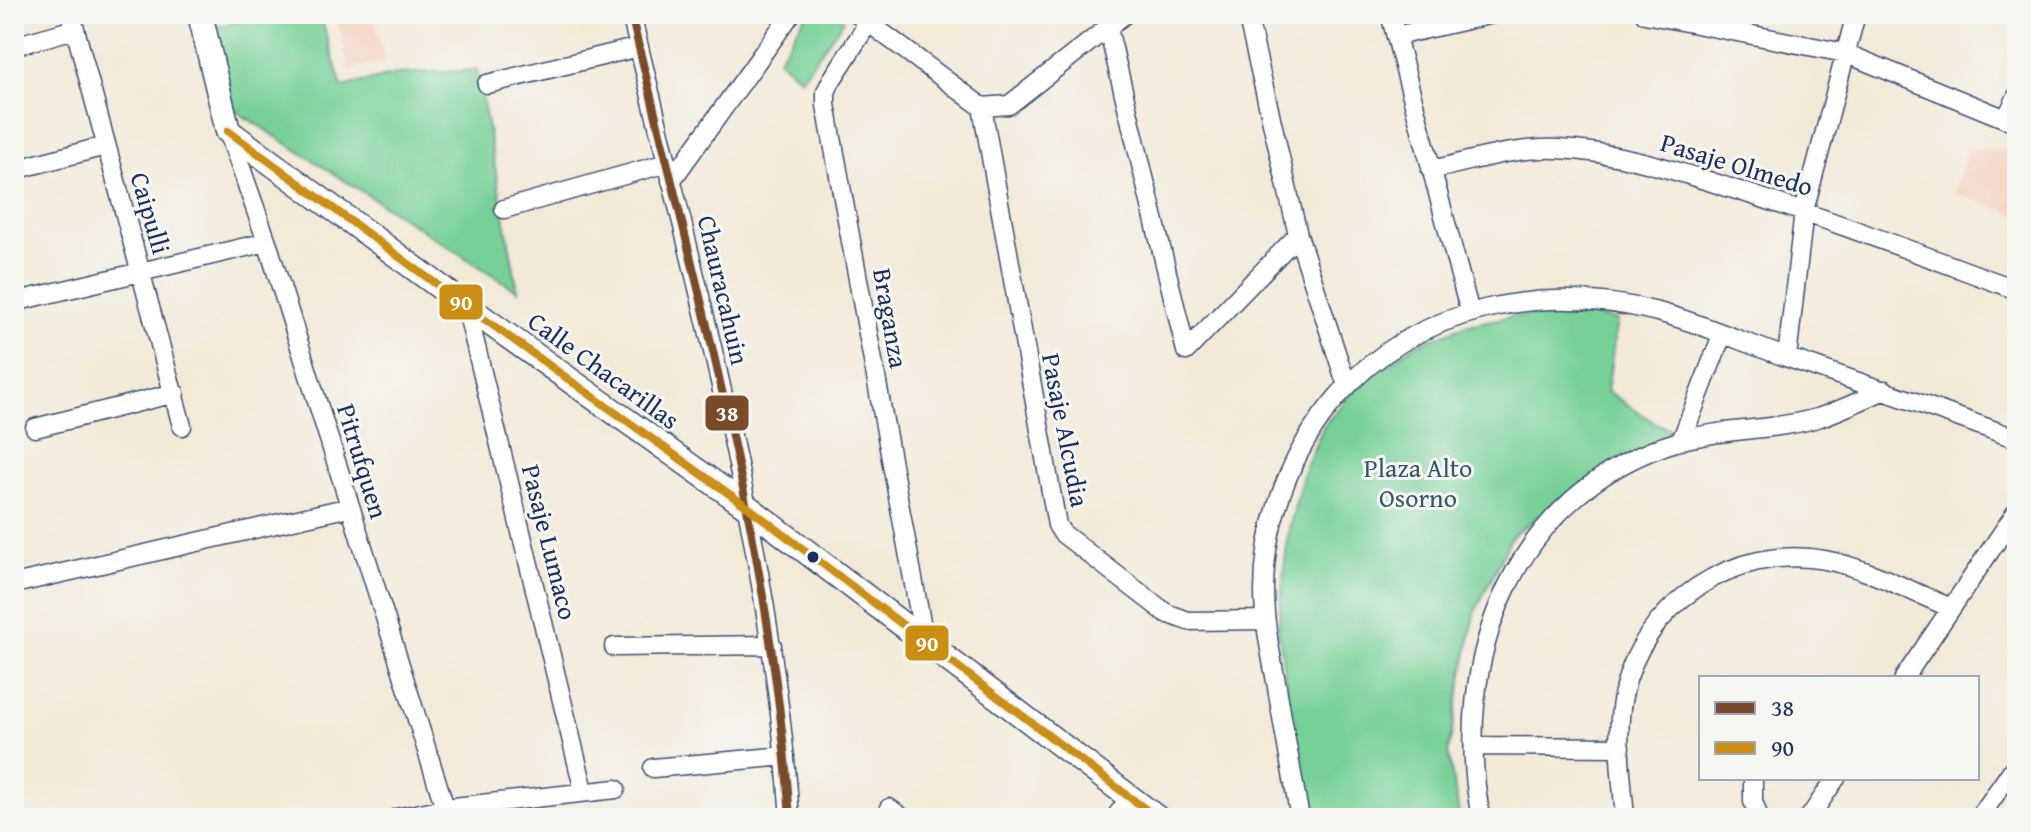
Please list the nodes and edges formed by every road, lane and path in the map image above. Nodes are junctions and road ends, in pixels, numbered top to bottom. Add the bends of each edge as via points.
1 (201, 14) edge
2 (631, 14) edge
3 (791, 14) edge
4 (1125, 14) edge
5 (1247, 14) edge
6 (1390, 14) edge
7 (1493, 14) edge
8 (1645, 14) edge
9 (1856, 14) edge
10 (866, 17) edge
11 (73, 22) edge
12 (1108, 28) junction
13 (1396, 36) junction
14 (14, 46) edge
15 (639, 47) junction
16 (1845, 53) junction
17 (487, 84) dead end
18 (2017, 96) edge
19 (982, 107) junction
20 (228, 131) junction
21 (105, 146) junction
22 (14, 170) edge
23 (1431, 170) junction
24 (669, 172) junction
25 (504, 209) dead end
26 (1804, 211) junction
27 (1298, 235) junction
28 (267, 242) junction
29 (141, 273) junction
30 (2017, 290) edge
31 (14, 302) edge
32 (466, 306) junction
33 (1470, 313) junction
34 (1722, 335) junction
35 (1787, 357) junction
36 (1347, 386) junction
37 (1885, 390) junction
38 (175, 393) junction
39 (182, 426) dead end
40 (35, 428) dead end
41 (2017, 439) edge
42 (1681, 441) junction
43 (350, 507) junction
44 (749, 508) junction
45 (2017, 511) edge
46 (14, 584) edge
47 (1951, 608) junction
48 (1265, 620) junction
49 (925, 644) junction
50 (772, 645) junction
51 (614, 647) dead end
52 (1905, 676) edge
53 (1474, 746) junction
54 (1620, 747) junction
55 (785, 756) junction
56 (2017, 763) edge
57 (653, 768) dead end
58 (1753, 780) edge
59 (1835, 780) edge
60 (616, 789) dead end
61 (584, 791) junction
62 (1130, 798) junction
63 (445, 808) junction
64 (396, 818) edge
65 (790, 818) edge
66 (1115, 818) edge
67 (1157, 818) edge
68 (1300, 818) edge
69 (1481, 818) edge
70 (1625, 818) edge
71 (1759, 818) edge
72 (1809, 818) edge
73 (1979, 818) edge

1 - 20 street
2 - 15 street, Chauracahuin
3 - 24 street
4 - 12 street
5 - 27 street
6 - 13 street
7 - 13 street
8 - 16 street
9 - 16 street
10 - 19 street
10 - 49 street, Braganza via 826,92 826,105
11 - 14 street
11 - 21 street, Caipulli
12 - 19 street via 1009,105
12 - 27 street via 1186,351
13 - 23 street
15 - 17 street
15 - 24 street, Chauracahuin
16 - 18 street via 2006,119
16 - 26 street
19 - 48 street, Pasaje Alcudia via 1057,525 1166,613 1188,621
20 - 28 street, Pitrufquen
20 - 32 street, Calle Chacarillas
21 - 22 street
21 - 29 street, Caipulli
23 - 26 street, Pasaje Olmedo via 1556,148 1669,169
23 - 33 street
24 - 25 street
24 - 44 street, Chauracahuin
26 - 30 street, Pasaje Olmedo
26 - 35 street
27 - 36 street
28 - 29 street
28 - 43 street, Pitrufquen
29 - 31 street
29 - 38 street, Caipulli
32 - 44 street, Calle Chacarillas
32 - 61 street, Pasaje Lumaco
33 - 34 street via 1531,302 1594,301 1660,312
33 - 36 street via 1409,336
34 - 35 street
34 - 42 street
35 - 37 street
36 - 48 street via 1308,437 1279,500 1266,559
37 - 41 street
37 - 42 street via 1817,418
38 - 39 street, Caipulli
38 - 40 street
42 - 53 street via 1597,482 1531,548 1500,599 1485,642 1476,686
43 - 46 street
43 - 63 street, Pitrufquen
44 - 49 street, Calle Chacarillas
44 - 50 street, Chauracahuin
45 - 47 street
47 - 52 street
47 - 54 street via 1825,560 1779,558 1734,568 1692,589 1641,647 1623,695
48 - 68 street
49 - 62 street, Calle Chacarillas
50 - 51 street
50 - 55 street, Chauracahuin
53 - 54 street
53 - 69 street
54 - 70 street
55 - 57 street
55 - 65 street, Chauracahuin
56 - 73 street
58 - 71 street
59 - 72 street
60 - 61 street
61 - 63 street
62 - 66 street
62 - 67 street, Calle Chacarillas
63 - 64 street

